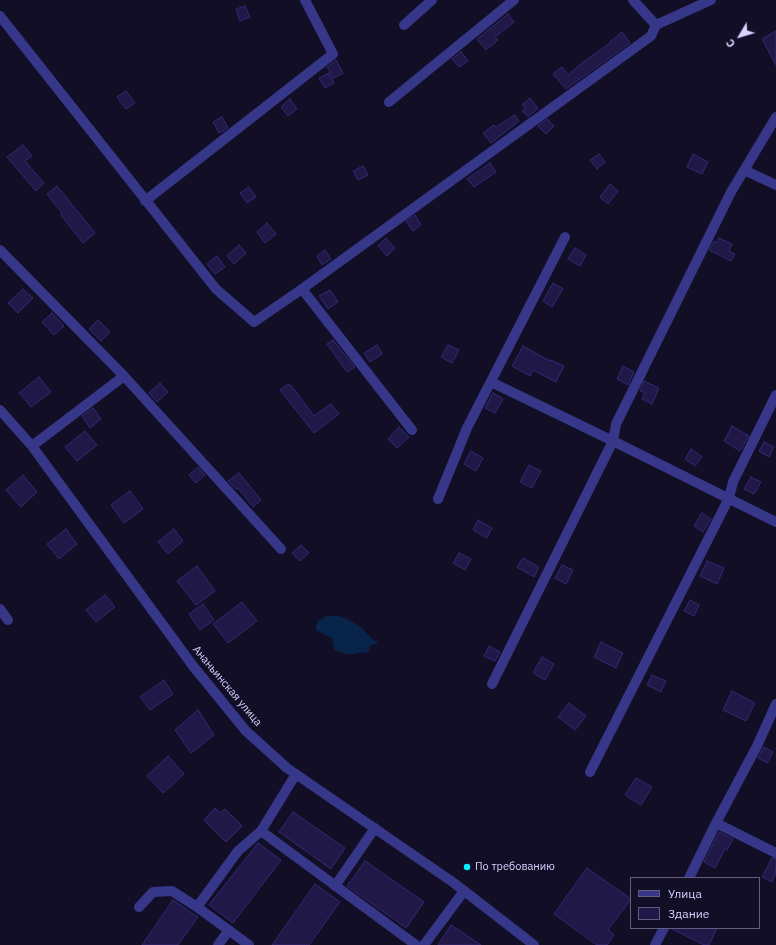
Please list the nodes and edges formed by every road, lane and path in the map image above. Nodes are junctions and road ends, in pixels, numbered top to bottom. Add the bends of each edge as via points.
1 (305, 0) edge
2 (432, 0) edge
3 (514, 0) edge
4 (633, 0) edge
5 (711, 0) edge
6 (0, 16) edge
7 (404, 25) dead end
8 (656, 26) junction
9 (389, 102) dead end
10 (776, 117) edge
11 (744, 170) junction
12 (776, 185) edge
13 (145, 201) junction
14 (565, 237) dead end
15 (0, 250) edge
16 (302, 289) junction
17 (124, 376) junction
18 (491, 382) junction
19 (776, 395) edge
20 (0, 410) edge
21 (412, 430) dead end
22 (613, 441) junction
23 (32, 446) junction
24 (729, 498) junction
25 (438, 499) dead end
26 (776, 522) edge
27 (281, 549) dead end
28 (0, 609) edge
29 (8, 620) dead end
30 (492, 684) dead end
31 (776, 704) edge
32 (590, 772) dead end
33 (296, 774) junction
34 (716, 823) junction
35 (375, 828) junction
36 (261, 831) junction
37 (776, 853) edge
38 (689, 877) edge
39 (335, 886) junction
40 (464, 891) junction
41 (139, 907) dead end
42 (197, 907) junction
43 (663, 929) edge
44 (229, 930) junction
45 (218, 945) edge
46 (249, 945) edge
47 (416, 945) edge
48 (424, 945) edge
49 (534, 945) edge
50 (655, 945) edge

1 - 13 street via 333,54
2 - 7 street
3 - 9 street
4 - 8 street
5 - 8 street
6 - 13 street
8 - 16 street via 651,36
10 - 11 street
11 - 12 street
11 - 22 street via 616,424
13 - 16 street via 216,289 254,322
14 - 18 street
15 - 17 street
16 - 21 street
17 - 23 street
17 - 27 street
18 - 22 street
18 - 25 street via 467,428
19 - 24 street via 733,482
20 - 23 street, Ананьинская улица
22 - 24 street
22 - 30 street
23 - 33 street, Ананьинская улица via 224,705 246,731
24 - 26 street
24 - 32 street
28 - 29 street
31 - 34 street
33 - 35 street, Ананьинская улица
33 - 36 street
34 - 37 street
34 - 38 street
35 - 39 street
35 - 40 street, Ананьинская улица
36 - 39 street
36 - 42 street via 238,851
39 - 47 street
40 - 48 street
40 - 49 street, Ананьинская улица
41 - 42 street via 153,892 172,891
42 - 44 street
43 - 50 street
44 - 45 street
44 - 46 street

